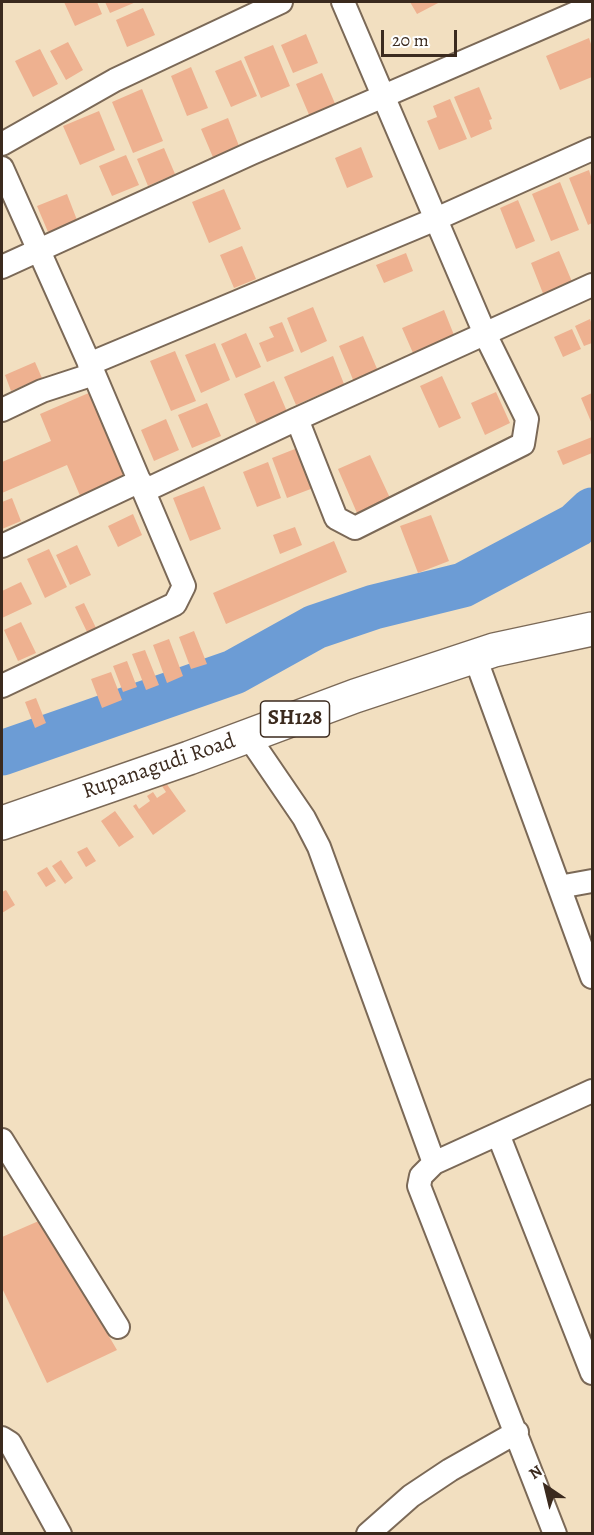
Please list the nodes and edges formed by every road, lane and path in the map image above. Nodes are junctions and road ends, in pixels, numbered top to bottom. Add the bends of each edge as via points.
1 (281, 2) edge
2 (343, 2) edge
3 (592, 6) edge
4 (384, 98) junction
5 (2, 144) edge
6 (592, 149) edge
7 (2, 168) edge
8 (436, 219) junction
9 (38, 251) junction
10 (2, 267) edge
11 (592, 285) edge
12 (485, 334) junction
13 (91, 369) junction
14 (2, 410) edge
15 (297, 419) junction
16 (142, 486) junction
17 (2, 546) edge
18 (592, 629) edge
19 (475, 657) junction
20 (2, 686) edge
21 (248, 736) junction
22 (2, 824) edge
23 (592, 881) edge
24 (560, 888) junction
25 (592, 977) edge
26 (592, 1091) edge
27 (498, 1134) junction
28 (2, 1140) edge
29 (434, 1163) junction
30 (118, 1327) dead end
31 (592, 1373) edge
32 (517, 1432) junction
33 (2, 1438) edge
34 (60, 1533) edge
35 (368, 1533) edge
36 (555, 1533) edge

1 - 5 street via 115,80
2 - 4 street
3 - 4 street
4 - 8 street
4 - 9 street via 252,153
6 - 8 street
7 - 9 street
8 - 12 street
8 - 13 street
9 - 10 street
9 - 13 street
11 - 12 street
12 - 15 street
12 - 15 street via 527,419 523,444 355,528 336,518
13 - 14 street
13 - 16 street
15 - 16 street
16 - 17 street
16 - 20 street via 184,586 175,604
18 - 19 main road, Rupanagudi Road / SH128
19 - 21 main road, Rupanagudi Road / SH128
19 - 24 street
21 - 22 main road, Rupanagudi Road / SH128
21 - 29 street via 319,847
23 - 24 street
24 - 25 street
26 - 27 street
27 - 29 street
27 - 31 street
28 - 30 street
29 - 32 street via 421,1176 422,1197
32 - 35 street via 411,1496
32 - 36 street
33 - 34 street via 10,1443

